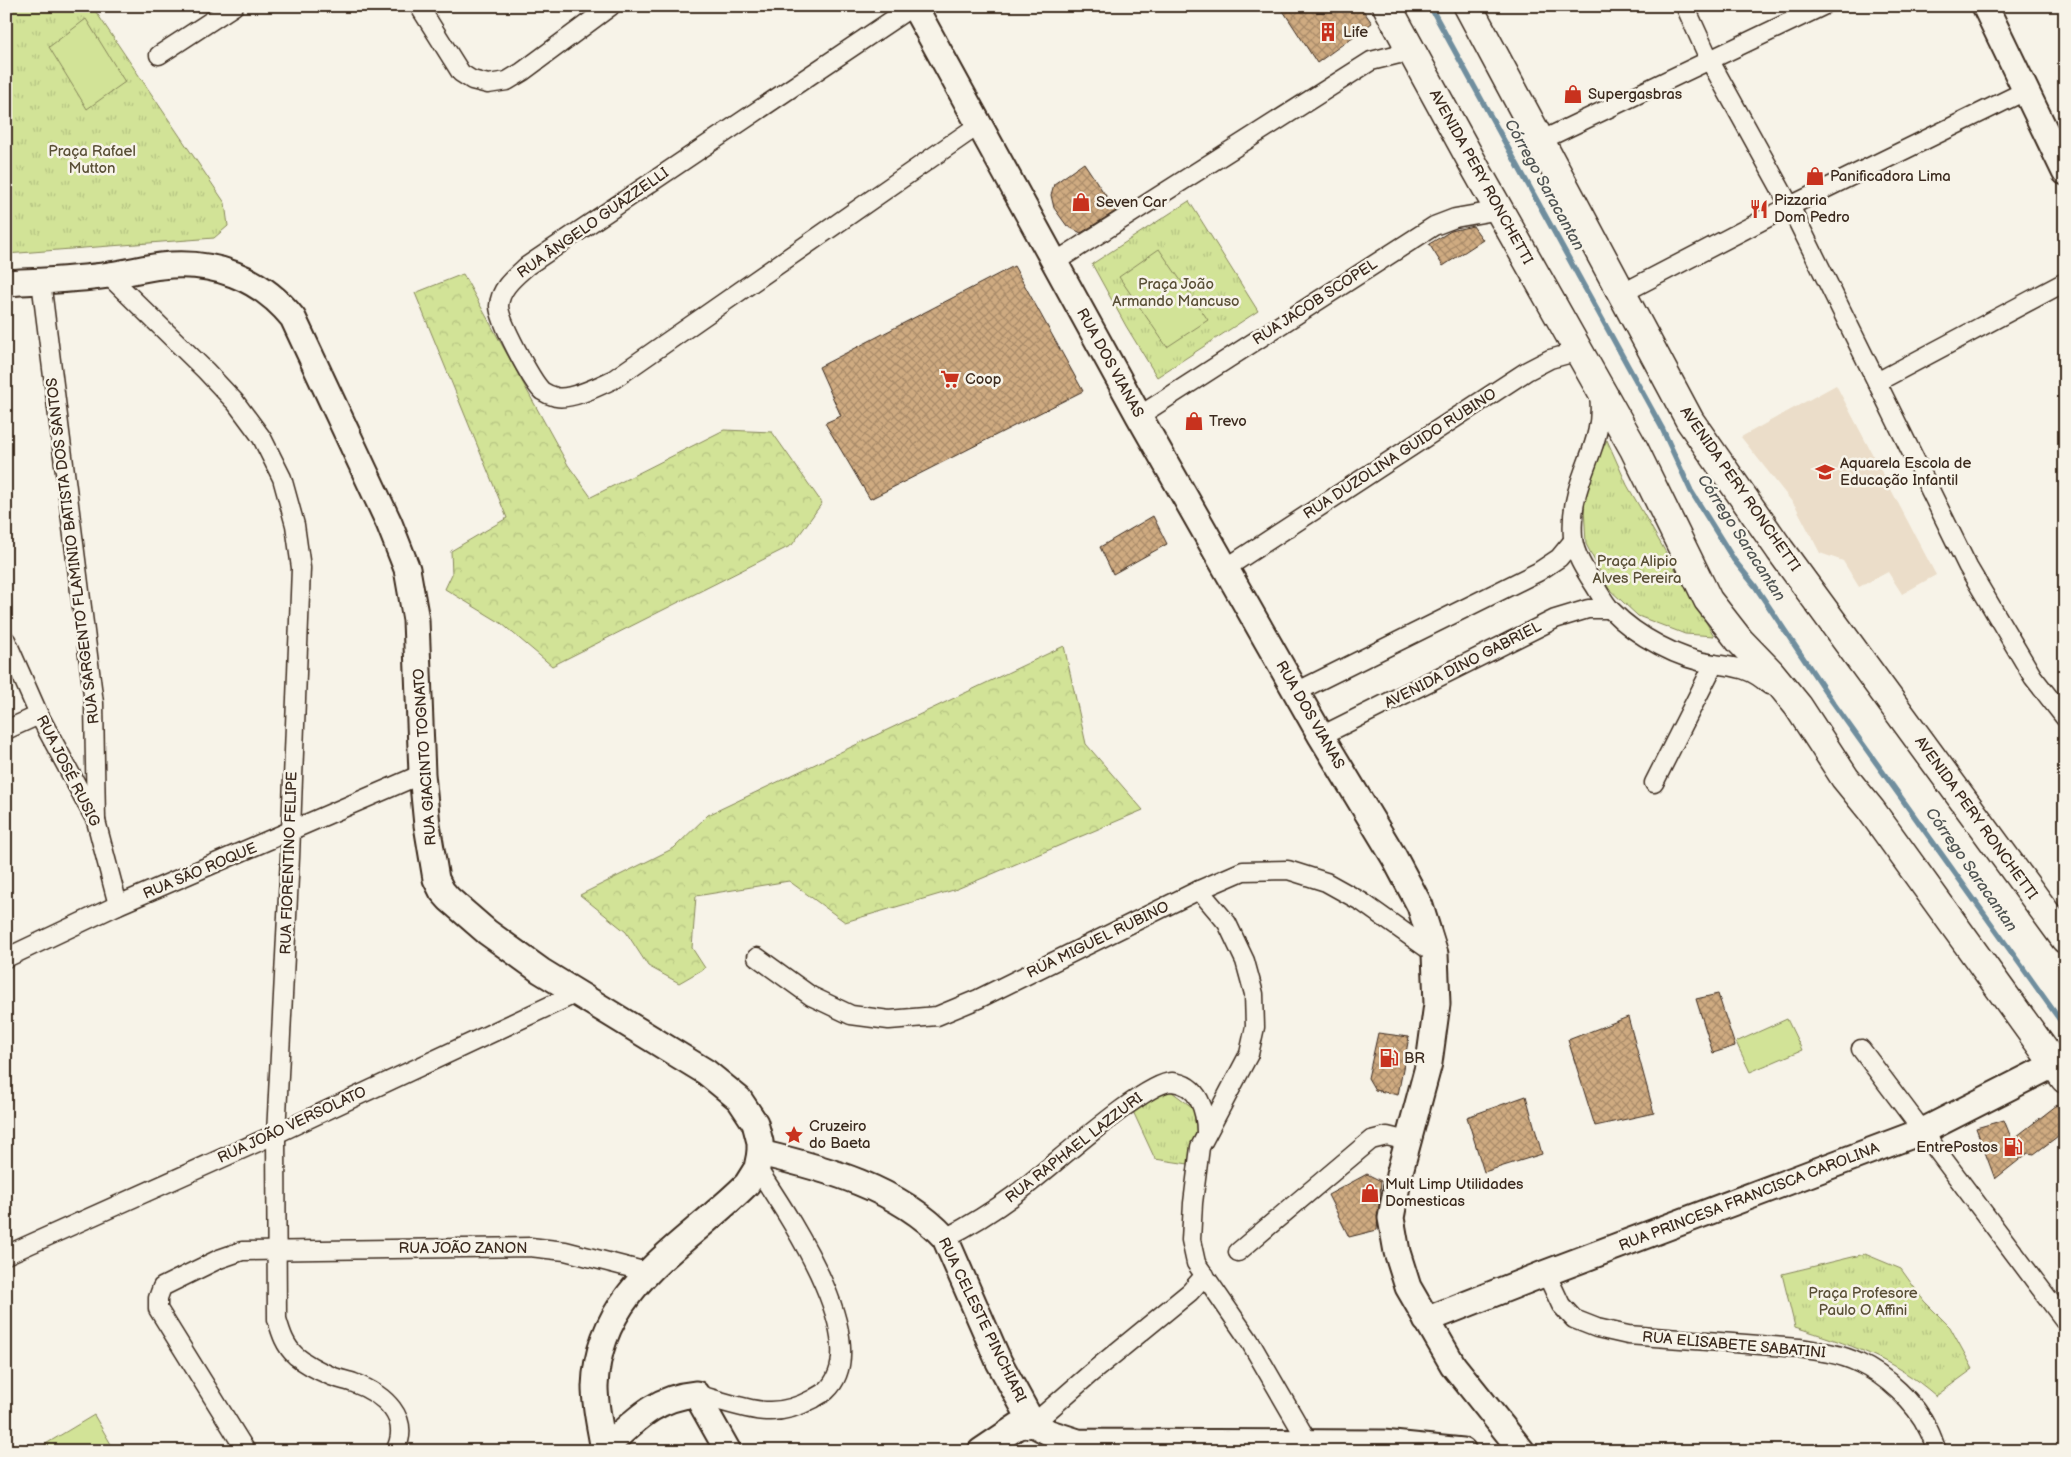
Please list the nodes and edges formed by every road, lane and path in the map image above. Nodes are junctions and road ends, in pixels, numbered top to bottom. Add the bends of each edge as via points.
1 (234, 6) edge
2 (419, 6) edge
3 (611, 6) edge
4 (914, 6) edge
5 (1387, 6) edge
6 (1468, 6) edge
7 (1685, 6) edge
8 (1822, 6) edge
9 (1985, 6) edge
10 (159, 54) dead end
11 (1414, 55) junction
12 (1710, 61) junction
13 (2025, 91) junction
14 (980, 124) junction
15 (1540, 141) junction
16 (2065, 172) edge
17 (1790, 206) junction
18 (1500, 210) junction
19 (1055, 262) junction
20 (108, 275) junction
21 (41, 281) junction
22 (2065, 282) edge
23 (6, 283) edge
24 (1621, 294) junction
25 (1586, 362) junction
26 (1877, 382) junction
27 (1139, 416) junction
28 (1573, 541) junction
29 (1226, 568) junction
30 (1610, 609) junction
31 (6, 640) edge
32 (1714, 664) junction
33 (1296, 692) junction
34 (39, 715) junction
35 (2065, 718) edge
36 (6, 730) edge
37 (1321, 736) junction
38 (422, 774) junction
39 (1845, 778) junction
40 (1654, 782) dead end
41 (96, 821) junction
42 (291, 831) junction
43 (1200, 890) junction
44 (118, 906) junction
45 (2065, 939) edge
46 (1435, 954) junction
47 (757, 957) dead end
48 (6, 958) edge
49 (577, 994) junction
50 (1861, 1049) dead end
51 (2061, 1067) edge
52 (1923, 1132) junction
53 (1206, 1133) junction
54 (276, 1134) junction
55 (1407, 1141) junction
56 (759, 1161) junction
57 (945, 1238) junction
58 (276, 1250) junction
59 (1238, 1252) dead end
60 (6, 1256) edge
61 (647, 1272) junction
62 (1546, 1273) junction
63 (1205, 1275) junction
64 (1426, 1320) junction
65 (2065, 1321) edge
66 (696, 1394) junction
67 (1033, 1424) junction
68 (1308, 1442) junction
69 (604, 1450) edge
70 (246, 1451) edge
71 (395, 1451) edge
72 (728, 1451) edge
73 (981, 1451) edge
74 (1012, 1451) edge
75 (1463, 1451) edge
76 (1522, 1451) edge
77 (1936, 1451) edge

1 - 10 street
2 - 3 street via 461,73 488,84 507,81 522,72
4 - 14 street, RUA DOS VIANAS
4 - 14 street, RUA ÂNGELO GUAZZELLI via 527,266 510,282 503,291 500,306 507,329 532,377 543,392 556,397 576,395 614,379
5 - 11 main road, AVENIDA PERY RONCHETTI
6 - 15 main road, AVENIDA PERY RONCHETTI
7 - 12 street
8 - 12 street
9 - 13 street
11 - 18 main road, AVENIDA PERY RONCHETTI
11 - 19 street via 1399,54 1371,61
12 - 15 street
12 - 17 street
13 - 16 street
13 - 17 street
14 - 19 street, RUA DOS VIANAS
15 - 24 main road, AVENIDA PERY RONCHETTI
17 - 24 street
17 - 26 street
18 - 25 main road, AVENIDA PERY RONCHETTI
18 - 27 street, RUA JACOB SCOPEL via 1455,218 1434,226
19 - 27 street, RUA DOS VIANAS
20 - 21 street, RUA GIACINTO TOGNATO
20 - 38 street, RUA GIACINTO TOGNATO via 163,266 203,266 232,272 256,284 281,303 293,318 407,569 416,620
20 - 42 street, RUA FIORENTINO FELIPE via 236,403 262,438 282,478 295,525 301,568
21 - 23 street, RUA GIACINTO TOGNATO
21 - 41 street, RUA SARGENTO FLAMINIO BATISTA DOS SANTOS via 94,703
22 - 26 street
24 - 45 main road, AVENIDA PERY RONCHETTI via 1704,442
25 - 28 street, AVENIDA PERY RONCHETTI via 1599,394 1600,425 1577,492
25 - 29 street, RUA DUZOLINA GUIDO RUBINO via 1550,360 1527,370
25 - 39 main road, AVENIDA PERY RONCHETTI via 1634,449 1708,600 1798,706
26 - 35 street via 1968,566 2033,677
27 - 29 street, RUA DOS VIANAS
28 - 30 street, AVENIDA PERY RONCHETTI via 1584,569
28 - 33 street via 1543,569
29 - 33 street, RUA DOS VIANAS
30 - 32 street, AVENIDA PERY RONCHETTI via 1626,625 1650,640 1679,654
30 - 37 street, AVENIDA DINO GABRIEL via 1588,609 1555,619
31 - 34 street, RUA JOSÉ RUSIG
32 - 39 street, AVENIDA PERY RONCHETTI via 1754,672 1766,682
32 - 40 street
33 - 37 street, RUA DOS VIANAS
34 - 36 street
34 - 41 street, RUA JOSÉ RUSIG
37 - 46 street, RUA DOS VIANAS via 1394,856 1415,898
38 - 42 street, RUA SÃO ROQUE
38 - 49 street, RUA GIACINTO TOGNATO via 432,861 442,891 487,932
39 - 51 main road, AVENIDA PERY RONCHETTI
41 - 44 street, RUA JOSÉ RUSIG
42 - 44 street, RUA SÃO ROQUE
42 - 54 street, RUA FIORENTINO FELIPE
43 - 46 street, RUA MIGUEL RUBINO via 1243,871 1288,870 1326,882 1362,902
43 - 47 street, RUA MIGUEL RUBINO via 937,1016 889,1020 851,1016 811,996
43 - 53 street via 1227,923 1245,961 1254,994 1255,1027 1249,1054
44 - 48 street, RUA SÃO ROQUE
46 - 55 street, RUA DOS VIANAS via 1437,1004 1430,1053
49 - 54 street, RUA JOÃO VERSOLATO
49 - 56 street, RUA GIACINTO TOGNATO via 706,1072 739,1100 755,1123
50 - 52 street
51 - 52 street, RUA PRINCESA FRANCISCA CAROLINA
52 - 62 street, RUA PRINCESA FRANCISCA CAROLINA
52 - 65 street
53 - 57 street, RUA RAPHAEL LAZZURI via 1202,1104 1195,1092 1185,1085 1171,1082 1157,1086 1132,1100 982,1219
53 - 63 street via 1200,1147 1191,1240 1196,1263
54 - 58 street, RUA FIORENTINO FELIPE
54 - 60 street, RUA JOÃO VERSOLATO
55 - 59 street via 1387,1136 1371,1140
55 - 64 street, RUA DOS VIANAS via 1391,1218 1408,1287
56 - 57 street, RUA CELESTE PINCHIARI via 818,1166 869,1186 916,1212
56 - 61 street via 747,1184 732,1200
56 - 66 street via 827,1289 839,1334 840,1358 835,1378 826,1391 802,1405 784,1410 764,1412
57 - 67 street, RUA CELESTE PINCHIARI via 999,1362
58 - 61 street, RUA JOÃO ZANON via 530,1247 565,1251
58 - 70 street, RUA JOÃO ZANON via 242,1251 219,1259 162,1288 158,1298 158,1309
58 - 71 street, RUA FIORENTINO FELIPE via 277,1319 283,1338 294,1354 308,1365 356,1384 379,1396 394,1409 401,1424
61 - 69 street via 615,1313 600,1349 595,1387
62 - 64 street, RUA PRINCESA FRANCISCA CAROLINA
62 - 77 street, RUA ELISABETE SABATINI via 1561,1305 1574,1319 1597,1328 1628,1335 1800,1348 1860,1363 1886,1379 1908,1400 1928,1428
63 - 67 street via 1190,1292
63 - 68 street via 1250,1340
64 - 76 street, RUA DOS VIANAS via 1464,1380
66 - 69 street via 677,1396 659,1404
66 - 72 street
67 - 68 street via 1078,1442
67 - 73 street via 1018,1426
67 - 74 street via 1024,1443
68 - 75 street via 1383,1443

